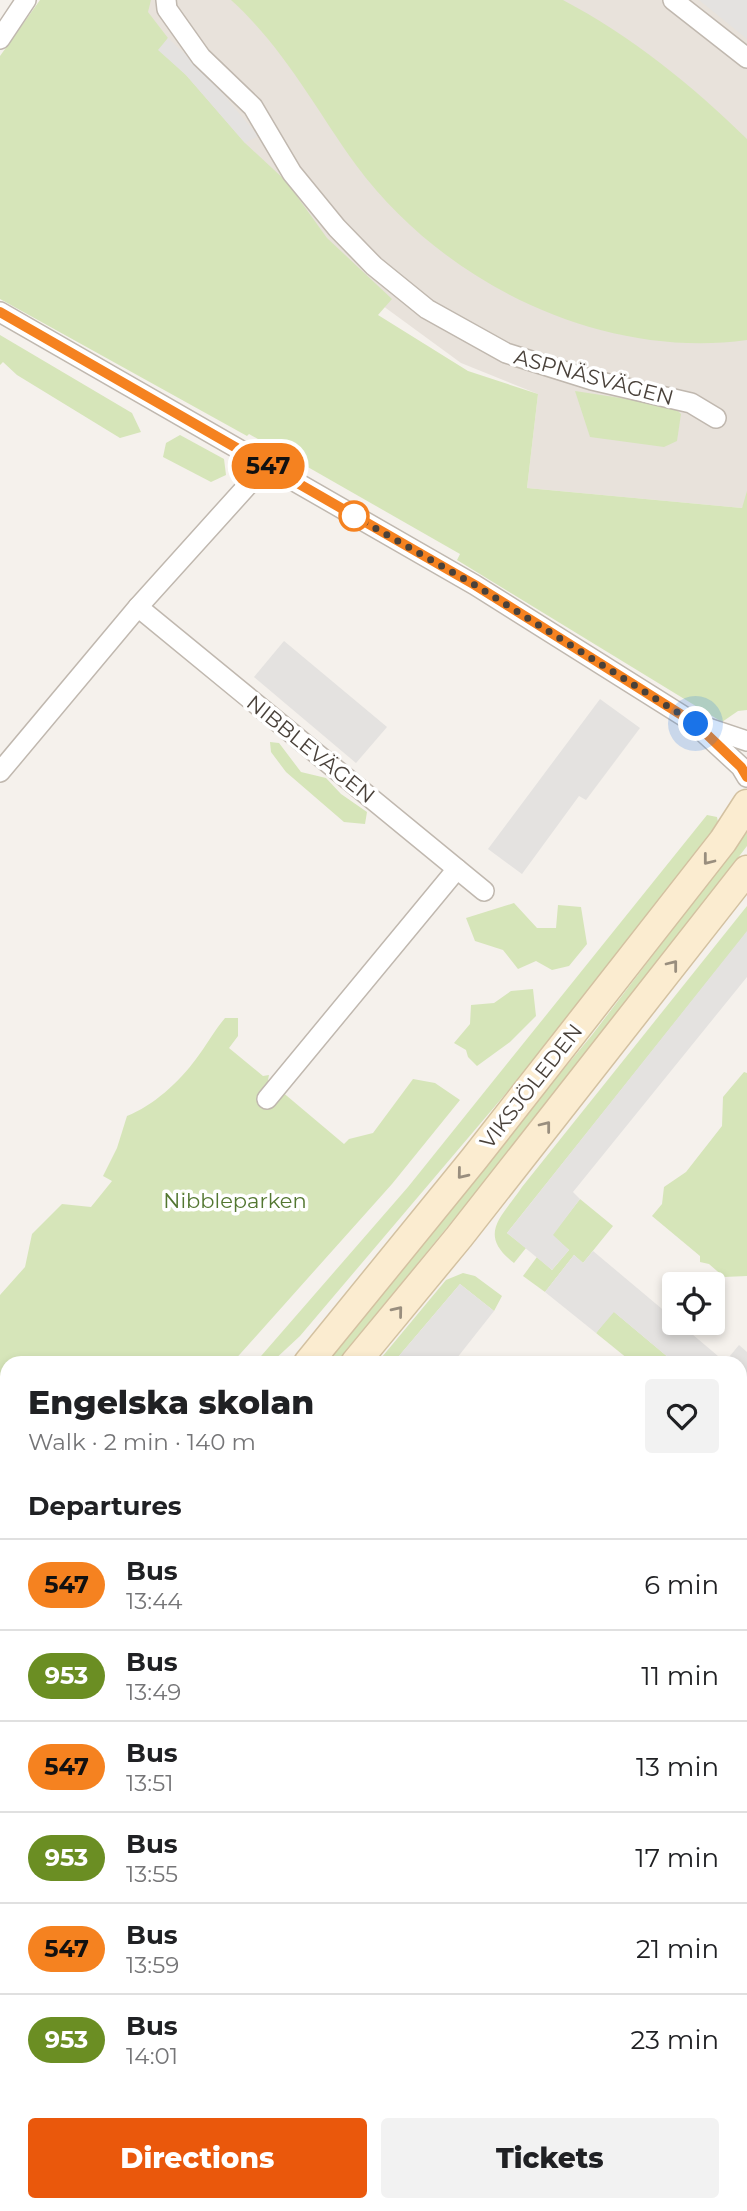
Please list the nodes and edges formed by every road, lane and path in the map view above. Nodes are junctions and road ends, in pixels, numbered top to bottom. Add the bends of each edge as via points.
1 (26, 0) edge
2 (166, 0) edge
3 (673, 0) edge
4 (0, 39) edge
5 (747, 58) edge
6 (0, 312) edge
7 (716, 418) dead end
8 (265, 465) junction
9 (138, 607) junction
10 (696, 724) junction
11 (747, 741) edge
12 (0, 772) edge
13 (747, 777) edge
14 (747, 804) edge
15 (457, 869) junction
16 (747, 870) edge
17 (484, 891) dead end
18 (267, 1099) dead end
19 (314, 1356) edge
20 (361, 1356) edge

1 - 4 street
2 - 7 street, ASPNÄSVÄGEN via 167,9 201,57 253,107 292,173 337,228 427,309 506,353 592,380 691,403
3 - 5 street
6 - 8 street
8 - 9 street
8 - 10 street via 475,585
9 - 12 street
9 - 15 street, NIBBLEVÄGEN
10 - 11 street
10 - 13 street
14 -> 19 main road, VIKSJÖLEDEN via 723,841 474,1159
15 - 17 street, NIBBLEVÄGEN
15 - 18 street
20 -> 16 main road, VIKSJÖLEDEN

